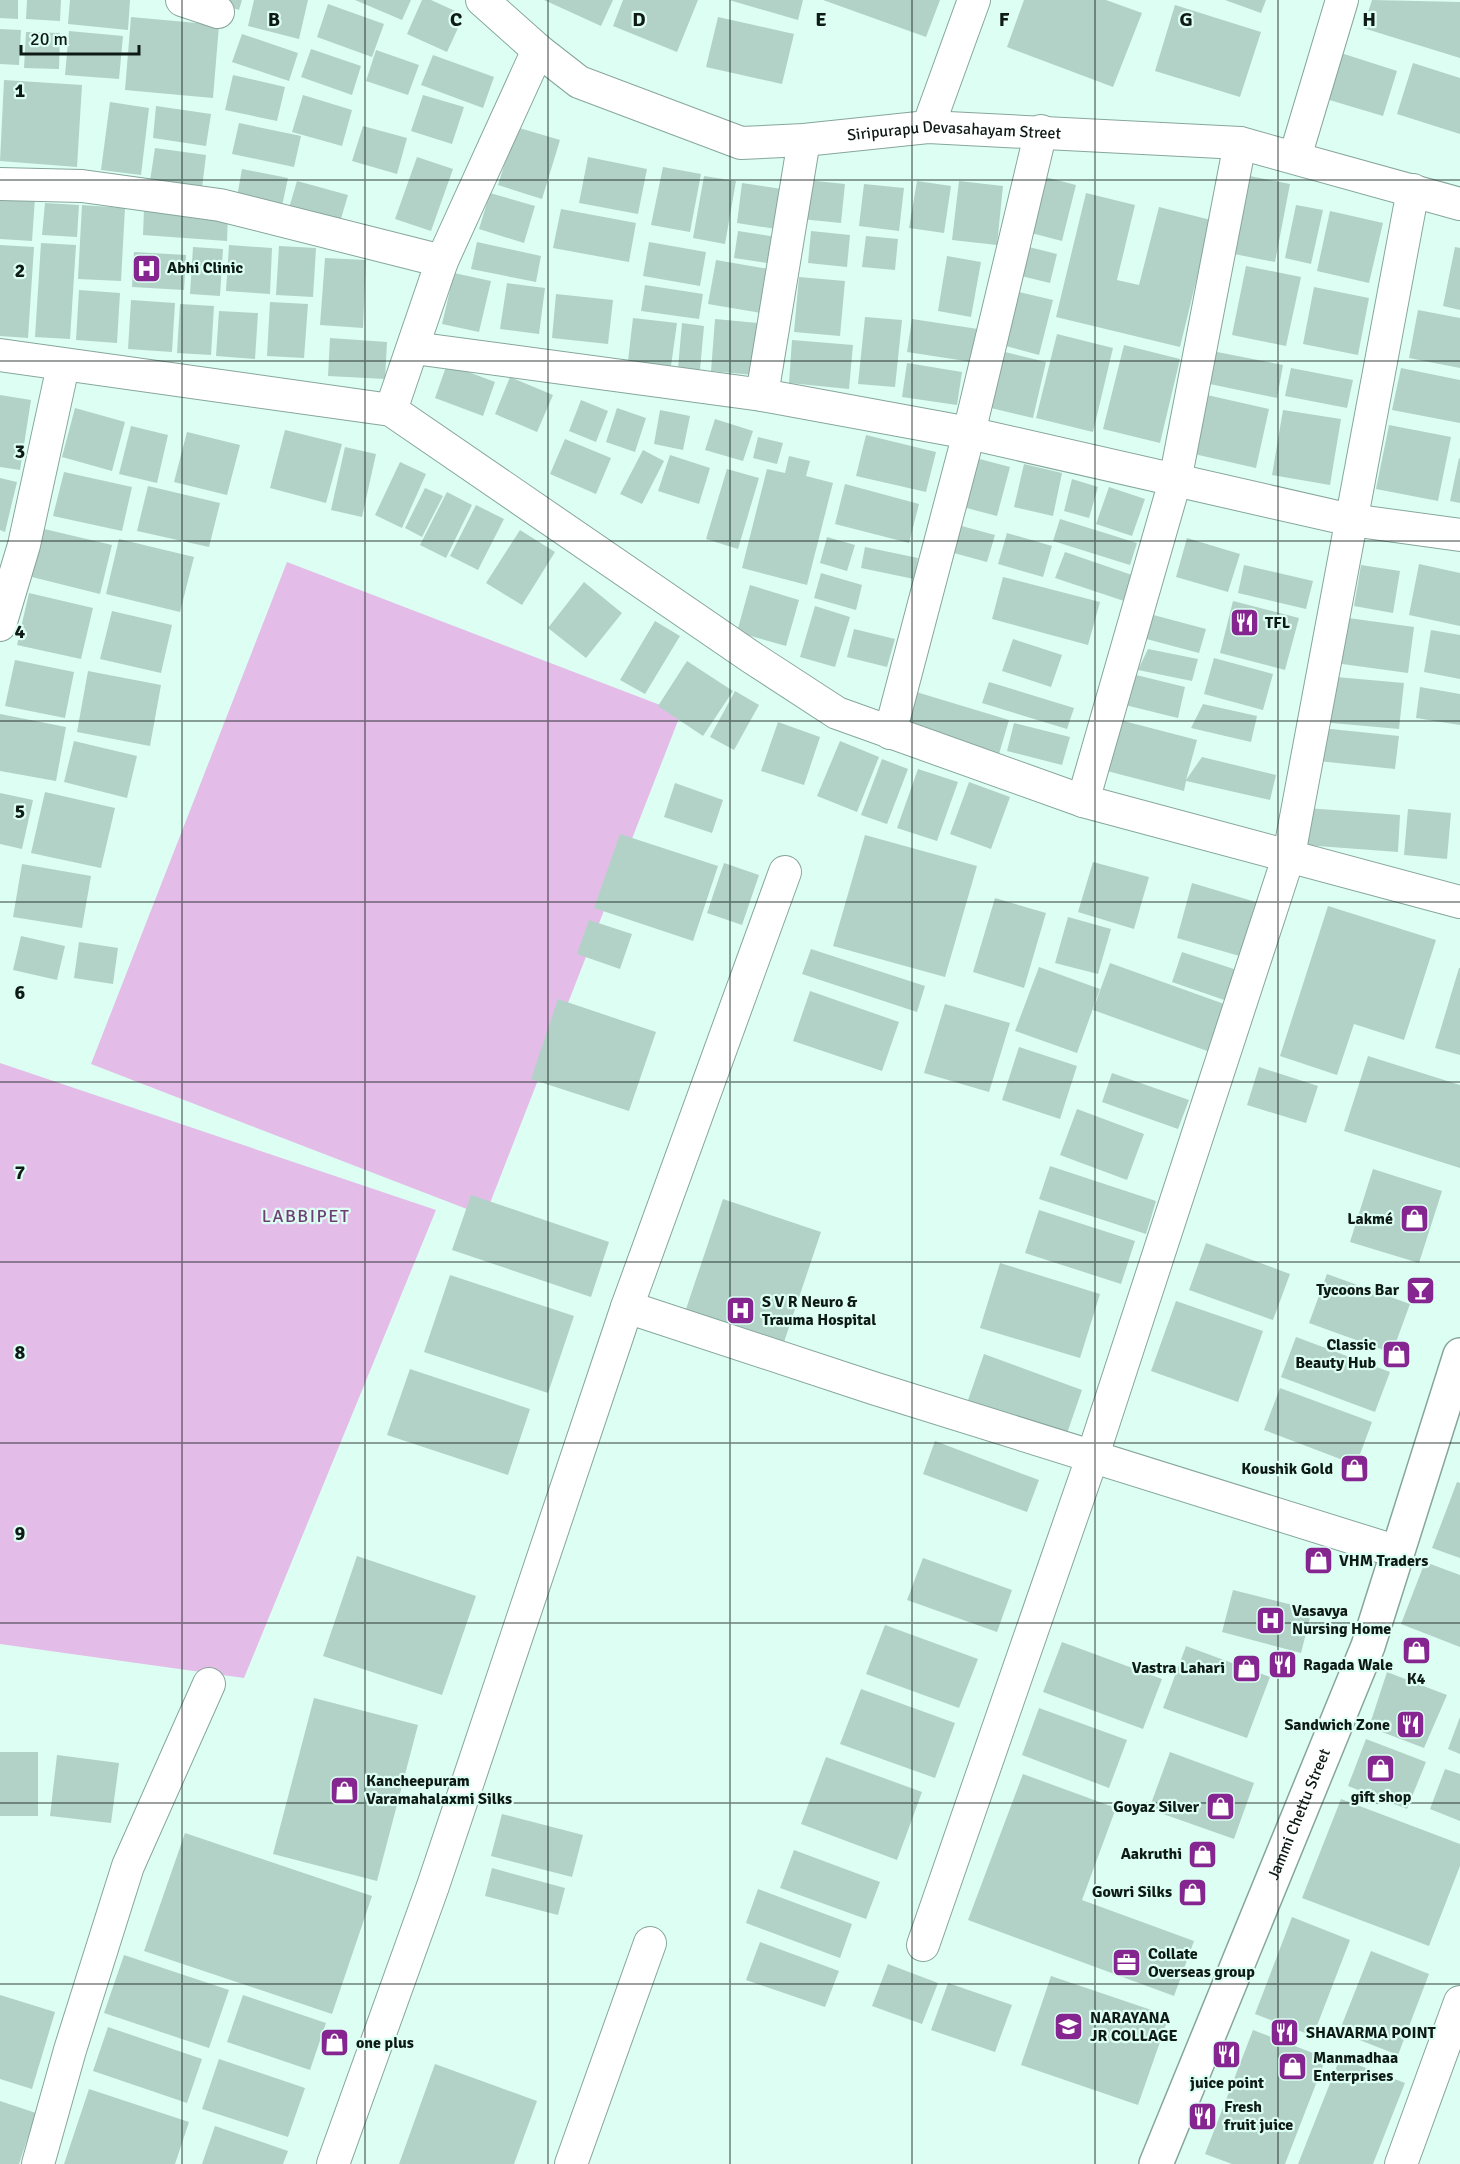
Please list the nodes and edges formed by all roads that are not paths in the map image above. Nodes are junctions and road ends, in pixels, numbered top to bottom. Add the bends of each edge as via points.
1 (182, 0) edge
2 (482, 0) edge
3 (974, 0) edge
4 (1342, 0) edge
5 (218, 12) dead end
6 (538, 50) junction
7 (928, 127) junction
8 (1041, 131) junction
9 (804, 140) junction
10 (1240, 143) junction
11 (1295, 157) junction
12 (0, 184) edge
13 (1413, 189) junction
14 (1460, 204) edge
15 (442, 261) junction
16 (414, 348) junction
17 (0, 355) edge
18 (63, 366) junction
19 (762, 395) junction
20 (391, 410) junction
21 (969, 433) junction
22 (1175, 481) junction
23 (1351, 520) junction
24 (1460, 535) edge
25 (12, 542) edge
26 (0, 625) edge
27 (890, 733) junction
28 (1083, 801) junction
29 (1288, 855) junction
30 (785, 872) dead end
31 (1460, 902) edge
32 (627, 1307) junction
33 (1460, 1355) edge
34 (1093, 1455) junction
35 (1398, 1552) junction
36 (209, 1684) dead end
37 (650, 1944) dead end
38 (923, 1946) dead end
39 (1460, 2002) edge
40 (38, 2164) edge
41 (333, 2164) edge
42 (571, 2164) edge
43 (1156, 2164) edge
44 (1401, 2164) edge

1 - 5 street
2 - 6 street, Siripurapu Devasahayam Street
3 - 7 street
4 - 11 street
6 - 9 street, Siripurapu Devasahayam Street via 579,82 741,143
6 - 15 street
7 - 8 street, Siripurapu Devasahayam Street
7 - 9 street, Siripurapu Devasahayam Street
8 - 10 street, Siripurapu Devasahayam Street
8 - 21 street
9 - 19 street
10 - 11 street, Siripurapu Devasahayam Street
10 - 22 street
11 - 13 street, Siripurapu Devasahayam Street
12 - 15 street via 82,186 220,205
13 - 14 street, Siripurapu Devasahayam Street
13 - 23 street
15 - 16 street
16 - 19 street
16 - 20 street
17 - 18 street
18 - 20 street
18 - 25 street
19 - 21 street
20 - 27 street via 837,713
21 - 22 street
21 - 27 street
22 - 23 street
22 - 28 street
23 - 24 street
23 - 29 street
25 - 26 street
27 - 28 street
28 - 29 street
29 - 31 street
29 - 34 street
30 - 32 street
32 - 34 street
32 - 41 street via 436,1875
33 - 35 street, Jammi Chettu Street
34 - 35 street
34 - 38 street
35 - 43 street, Jammi Chettu Street via 1368,1646
36 - 40 street via 128,1866
37 - 42 street
39 - 44 street

